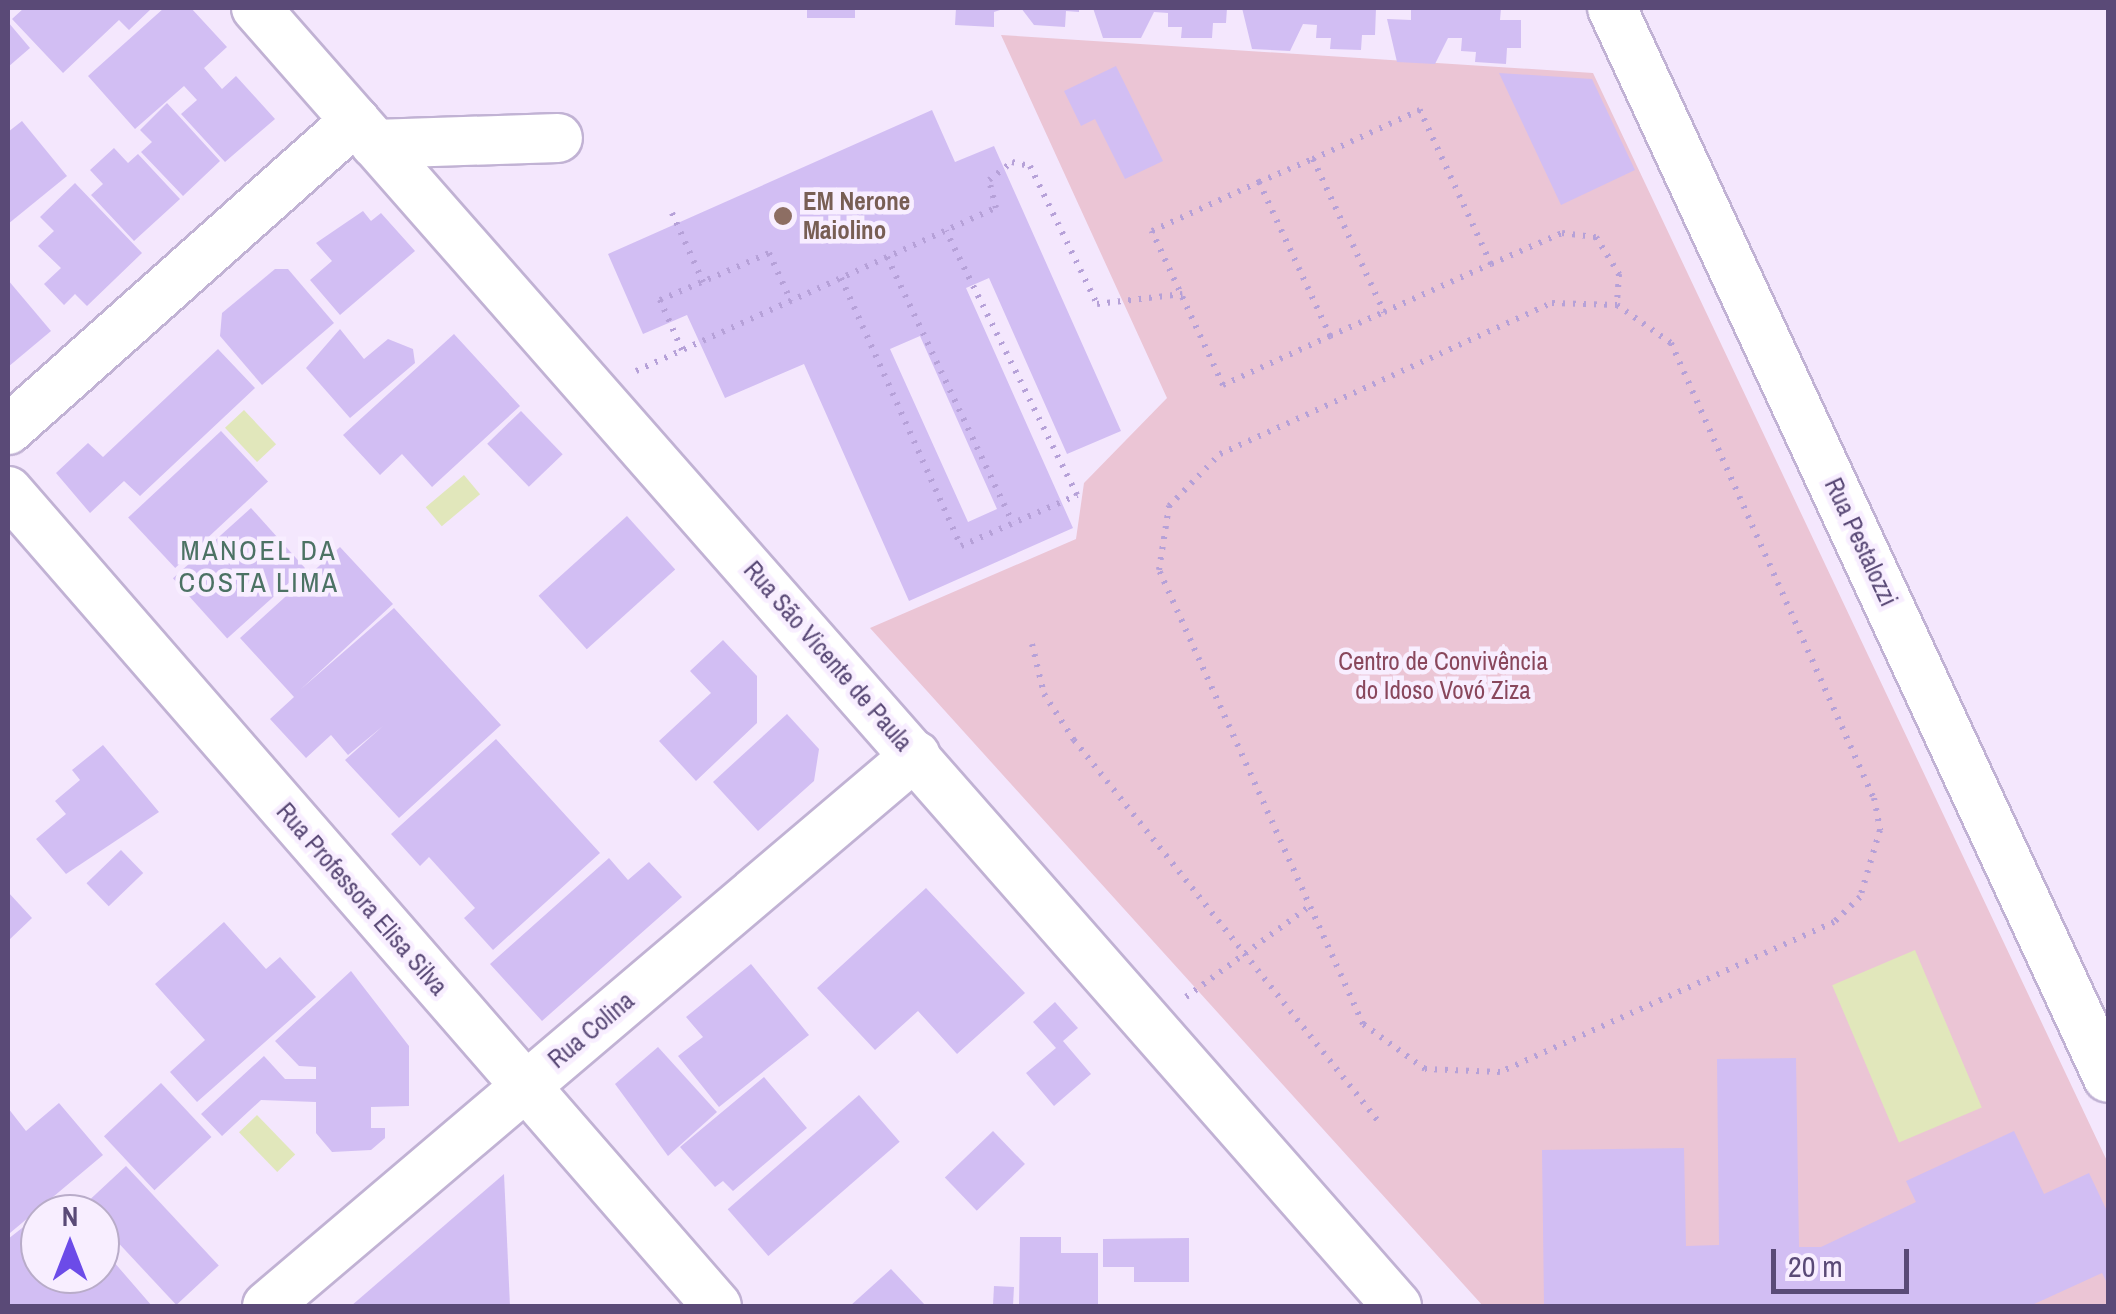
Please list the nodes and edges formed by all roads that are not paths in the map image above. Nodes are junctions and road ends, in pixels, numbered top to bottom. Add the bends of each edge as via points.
1 (256, 8) edge
2 (1612, 8) edge
3 (365, 132) junction
4 (558, 138) dead end
5 (8, 430) edge
6 (8, 491) edge
7 (916, 756) junction
8 (2108, 1078) edge
9 (525, 1086) junction
10 (267, 1306) edge
11 (717, 1306) edge
12 (1398, 1306) edge

1 - 3 street, Rua São Vicente de Paula
2 - 8 street, Rua Pestalozzi
3 - 4 street
3 - 5 street
3 - 7 street, Rua São Vicente de Paula
6 - 9 street, Rua Professora Elisa Silva
7 - 9 street, Rua Colina
7 - 12 street, Rua São Vicente de Paula
9 - 10 street, Rua Colina
9 - 11 street, Rua Professora Elisa Silva

